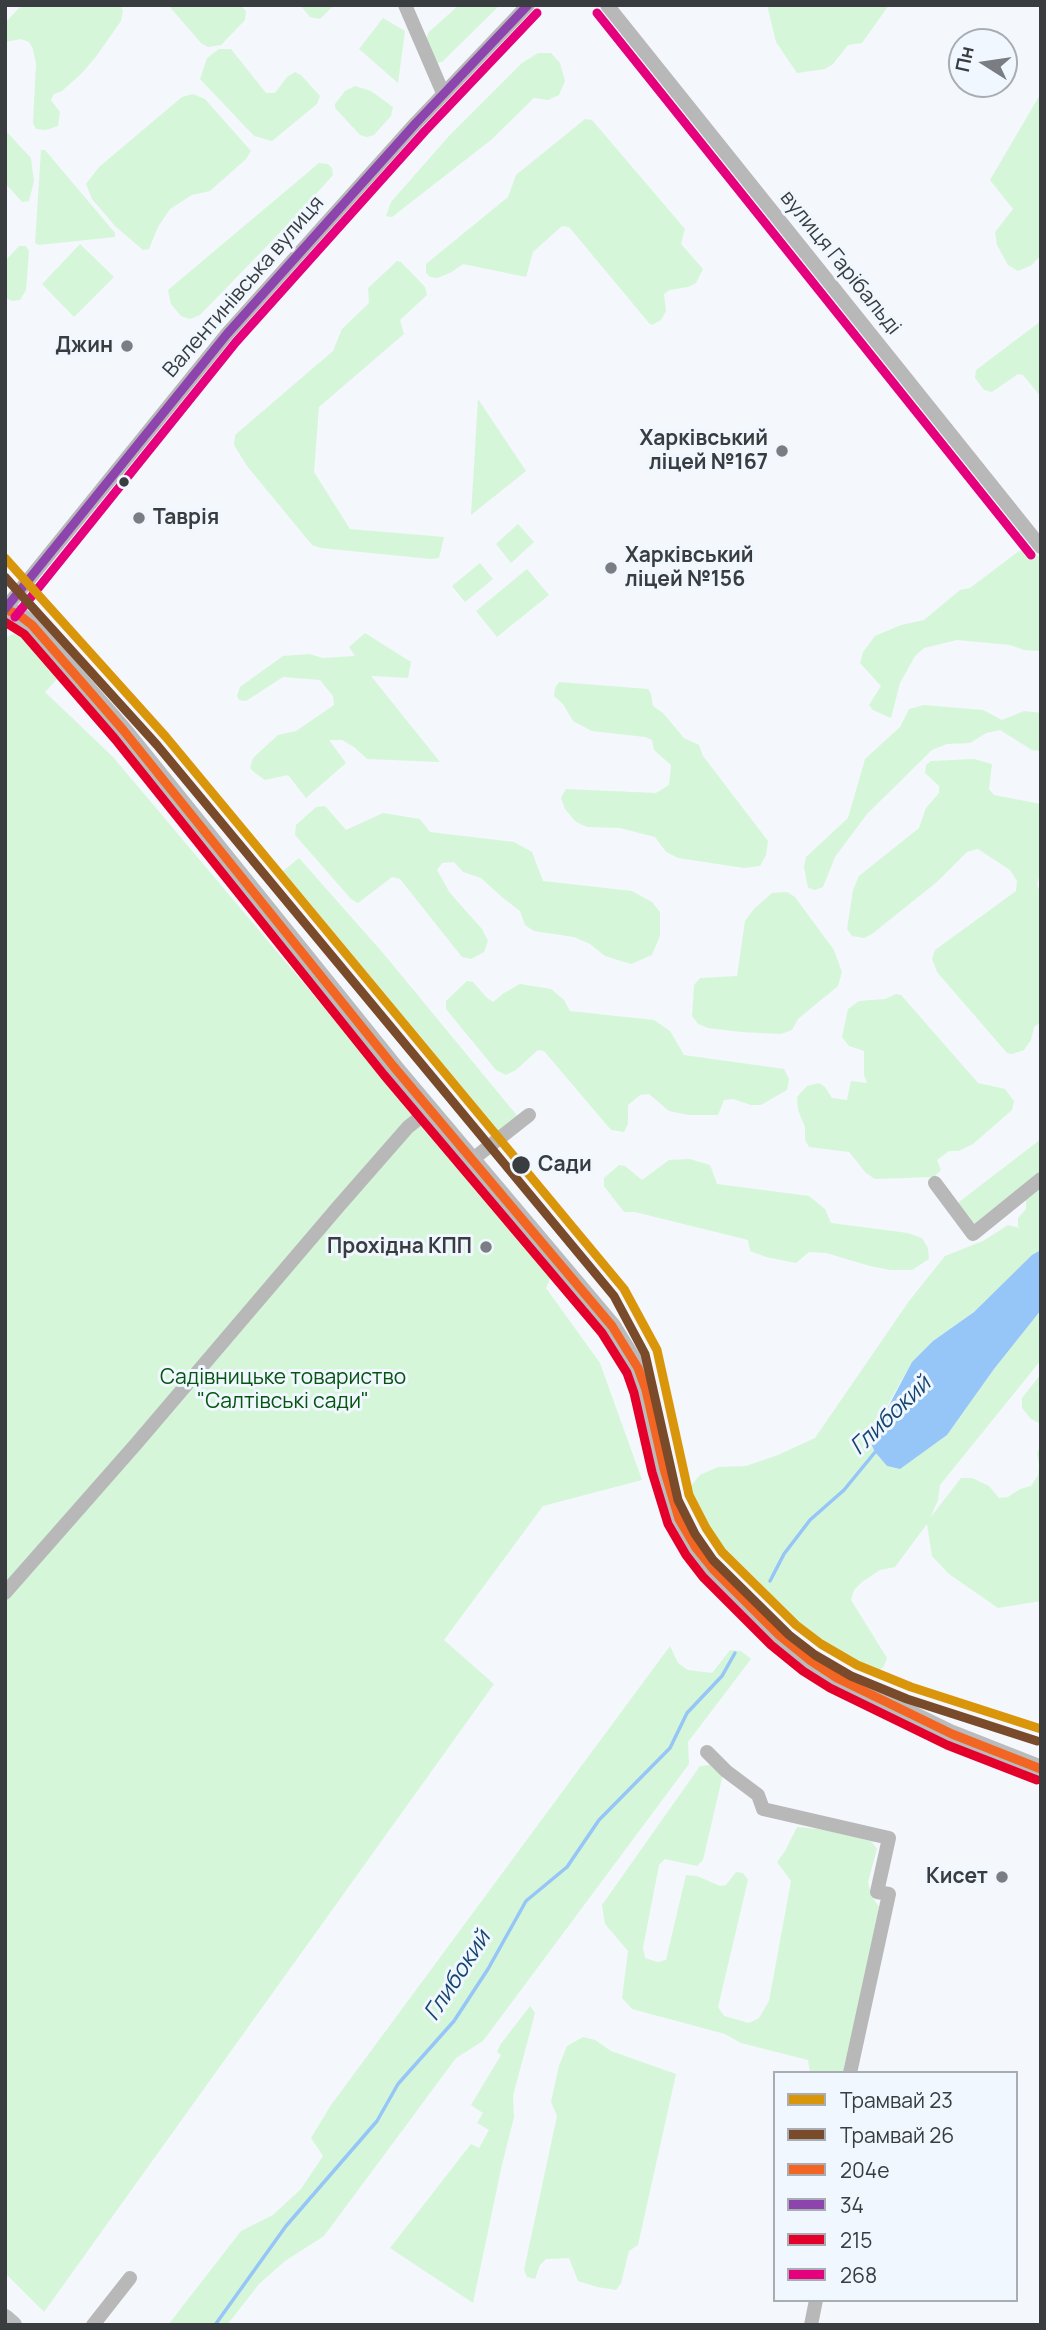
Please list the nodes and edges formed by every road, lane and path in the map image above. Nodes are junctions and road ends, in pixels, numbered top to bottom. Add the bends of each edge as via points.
1 (405, 5) edge
2 (528, 5) edge
3 (607, 5) edge
4 (443, 93) junction
5 (1041, 547) edge
6 (5, 609) edge
7 (431, 1109) junction
8 (529, 1115) dead end
9 (473, 1159) junction
10 (1041, 1179) edge
11 (935, 1183) dead end
12 (5, 1593) edge
13 (707, 1752) dead end
14 (1041, 1769) edge
15 (850, 2071) edge
16 (130, 2278) dead end
17 (816, 2302) edge
18 (5, 2318) edge
19 (13, 2325) edge
20 (93, 2325) edge
21 (811, 2325) edge

1 - 4 street
2 - 4 street, Валентинівська вулиця
3 - 5 street, вулиця Гарібальді
4 - 6 street, Валентинівська вулиця via 227,334
6 - 7 main road via 32,625 124,731
7 - 9 main road
7 - 12 street via 408,1127
8 - 9 street
9 - 14 main road via 628,1349 646,1390 680,1519 696,1548 737,1594 811,1661 856,1687 953,1734
10 - 11 street via 973,1234
13 - 15 street via 758,1795 763,1809 888,1838 877,1892 889,1894
16 - 20 street
17 - 21 street
18 - 19 main road

